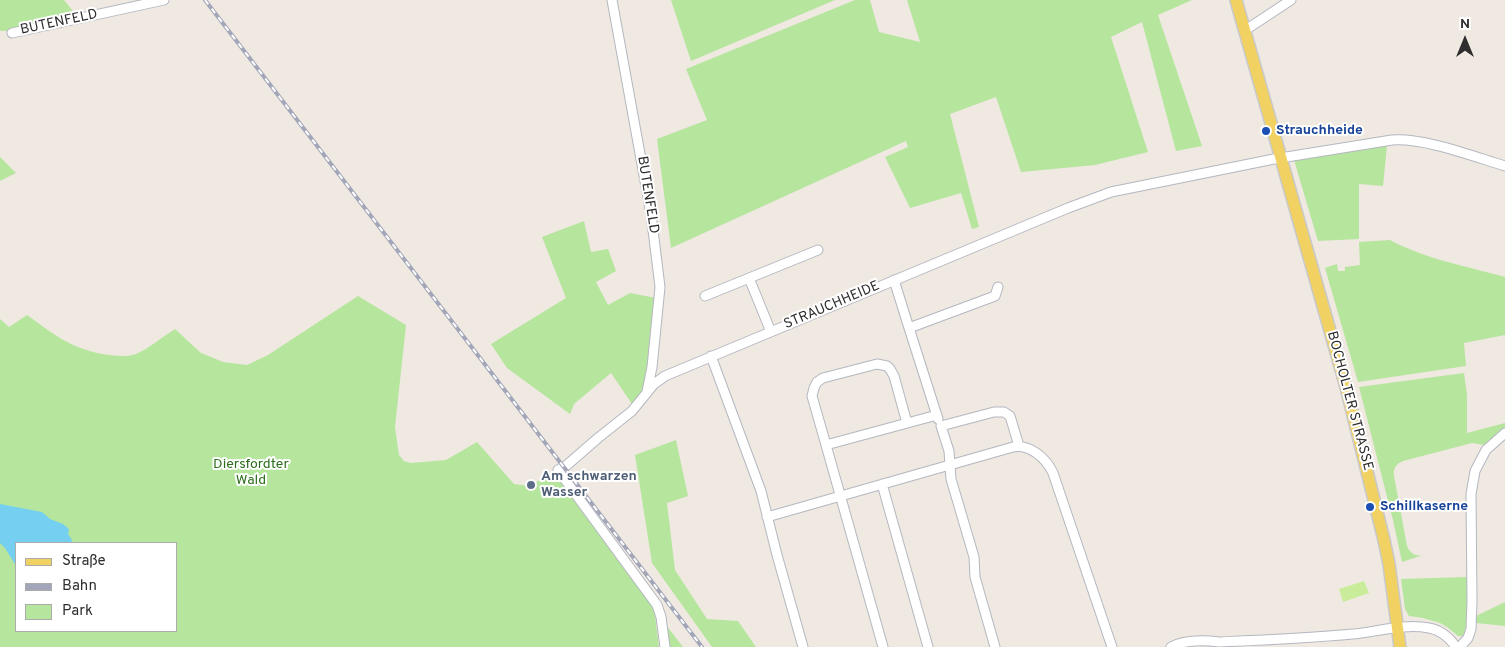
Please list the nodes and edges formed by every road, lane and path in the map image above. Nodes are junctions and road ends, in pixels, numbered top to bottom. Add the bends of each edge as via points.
1 (164, 0) edge
2 (612, 0) edge
3 (1236, 0) edge
4 (1292, 0) edge
5 (1244, 29) junction
6 (12, 33) dead end
7 (1281, 156) junction
8 (1505, 166) edge
9 (818, 250) dead end
10 (749, 278) junction
11 (894, 280) junction
12 (998, 287) dead end
13 (705, 296) dead end
14 (909, 328) junction
15 (771, 332) junction
16 (710, 356) junction
17 (652, 367) junction
18 (666, 376) junction
19 (647, 392) junction
20 (937, 415) junction
21 (907, 423) junction
22 (941, 426) junction
23 (1505, 433) edge
24 (826, 446) junction
25 (1019, 446) junction
26 (949, 465) junction
27 (882, 484) junction
28 (841, 496) junction
29 (767, 517) junction
30 (1398, 628) junction
31 (1220, 642) junction
32 (665, 647) edge
33 (803, 647) edge
34 (883, 647) edge
35 (928, 647) edge
36 (995, 647) edge
37 (1112, 647) edge
38 (1171, 647) edge
39 (1199, 647) edge
40 (1400, 647) edge
41 (1456, 647) edge
42 (1460, 647) edge

1 - 6 street, BUTENFELD
2 - 17 street, BUTENFELD via 650,205 660,287
3 - 5 main road, BOCHOLTER STRASSE
4 - 5 street
5 - 7 main road, BOCHOLTER STRASSE
7 - 8 street, STRAUCHHEIDE via 1403,139
7 - 11 street, STRAUCHHEIDE via 1111,192
7 - 30 main road, BOCHOLTER STRASSE via 1360,441 1384,540
9 - 10 street
10 - 13 street
10 - 15 street, STRAUCHHEIDE
11 - 14 street, STRAUCHHEIDE
11 - 15 street, STRAUCHHEIDE
12 - 14 street via 995,296
14 - 20 street, STRAUCHHEIDE
15 - 16 street, STRAUCHHEIDE
16 - 18 street, STRAUCHHEIDE
16 - 29 street via 761,491
17 - 18 street
17 - 19 street, BUTENFELD
18 - 19 street, STRAUCHHEIDE
19 - 32 street, STRAUCHHEIDE via 632,411 558,470 657,605
20 - 21 street
20 - 22 street, STRAUCHHEIDE
21 - 24 street
21 - 24 street via 894,376 887,366 877,364 840,374 820,380 813,392
22 - 25 street via 1004,412 1010,416
22 - 26 street, STRAUCHHEIDE
23 - 42 street via 1486,450 1475,471 1470,494 1471,629
24 - 28 street
25 - 26 street
25 - 37 street via 1041,456 1053,472
26 - 27 street
26 - 36 street, STRAUCHHEIDE
27 - 28 street
27 - 35 street
28 - 29 street
28 - 34 street
29 - 33 street
30 - 31 street
30 - 40 main road, BOCHOLTER STRASSE
30 - 41 street via 1435,629 1446,635
31 - 38 street via 1186,642
31 - 39 street

